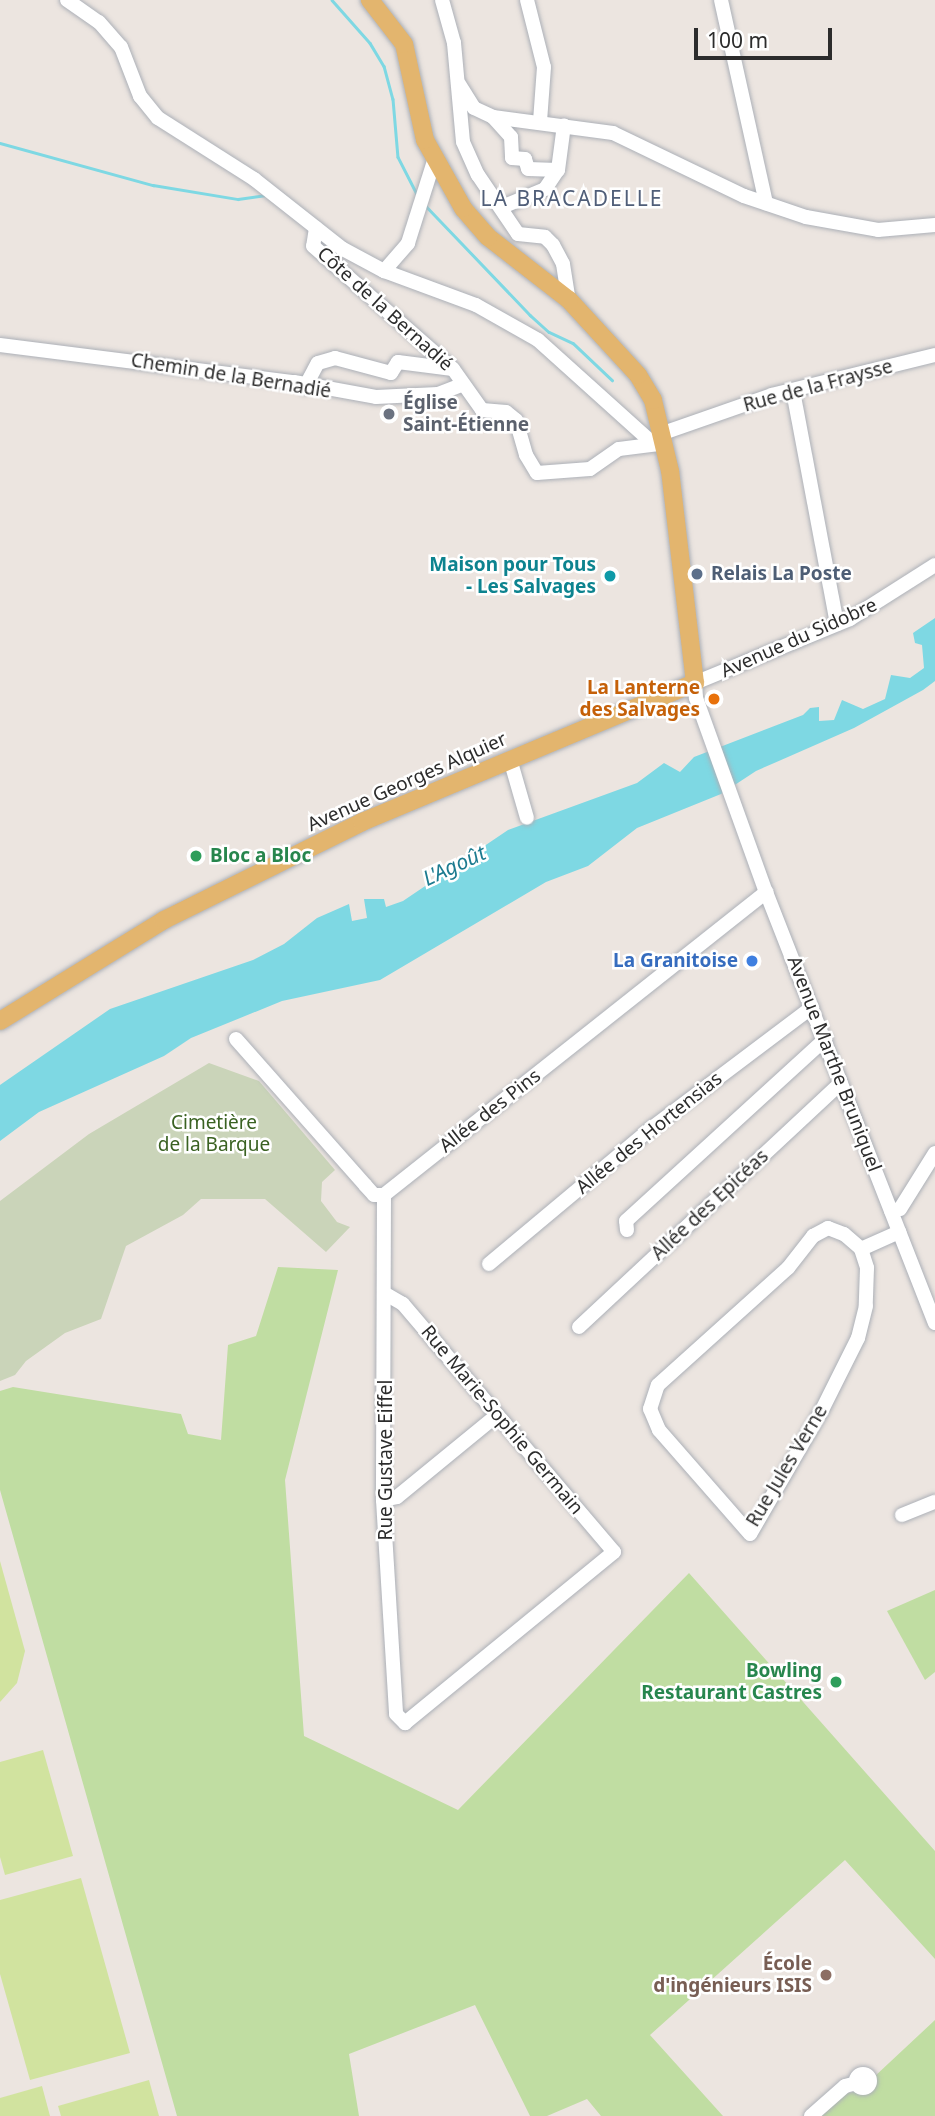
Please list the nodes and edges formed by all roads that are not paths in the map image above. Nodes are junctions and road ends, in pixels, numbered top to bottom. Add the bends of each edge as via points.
1 (67, 0) edge
2 (370, 0) edge
3 (442, 0) edge
4 (527, 0) edge
5 (721, 0) edge
6 (459, 84) junction
7 (494, 117) junction
8 (540, 122) junction
9 (565, 125) junction
10 (434, 161) junction
11 (558, 170) junction
12 (766, 203) junction
13 (502, 207) junction
14 (935, 225) edge
15 (316, 228) junction
16 (384, 271) junction
17 (569, 300) junction
18 (0, 345) edge
19 (935, 355) edge
20 (453, 369) junction
21 (391, 373) junction
22 (461, 385) junction
23 (305, 387) junction
24 (793, 391) junction
25 (385, 396) junction
26 (659, 441) junction
27 (935, 565) edge
28 (837, 624) junction
29 (695, 683) junction
30 (510, 759) junction
31 (527, 818) dead end
32 (766, 892) junction
33 (812, 1006) junction
34 (0, 1021) edge
35 (236, 1039) dead end
36 (825, 1039) junction
37 (842, 1083) junction
38 (935, 1153) edge
39 (384, 1195) junction
40 (891, 1211) junction
41 (627, 1230) dead end
42 (899, 1231) junction
43 (861, 1249) junction
44 (489, 1264) dead end
45 (386, 1294) junction
46 (931, 1301) edge
47 (935, 1323) edge
48 (579, 1327) dead end
49 (496, 1416) junction
50 (383, 1500) junction
51 (935, 1502) edge
52 (902, 1515) dead end
53 (401, 1722) joint
54 (856, 2083) dead end
55 (811, 2116) edge

1 - 15 street via 99,22 121,47 140,96 158,118 254,178
2 - 10 main road via 404,44 425,140
3 - 6 street
4 - 8 street via 544,67
5 - 12 street
6 - 7 street via 474,108
6 - 13 street via 463,142 478,175
7 - 8 street
7 - 11 street via 511,137 512,159 525,159 528,169
8 - 9 street
9 - 11 street
9 - 12 street via 613,133
10 - 16 street via 408,243
10 - 17 main road via 463,208 488,237
11 - 13 street via 545,189
12 - 14 street via 806,217 878,230
13 - 17 street via 504,218 518,234 545,237 553,245 563,264
15 - 16 street, Côte de la Bernadié
15 - 20 street, Côte de la Bernadié via 313,246
16 - 26 street, Côte de la Bernadié via 476,305 538,340 648,439
17 - 26 main road via 638,374 653,400
18 - 23 street, Chemin de la Bernadié
19 - 24 street, Rue de la Fraysse
20 - 21 street via 398,362
20 - 22 street, Côte de la Bernadié
21 - 23 street via 335,358 318,363
21 - 25 street
22 - 25 street, Chemin de la Bernadié via 438,394
22 - 26 street, Côte de la Bernadié via 482,410 506,412 516,420 526,456 537,473 590,469 619,449
23 - 25 street, Chemin de la Bernadié
24 - 26 street, Rue de la Fraysse
24 - 28 street
26 - 29 main road
27 - 28 street, Avenue du Sidobre via 885,600
28 - 29 street, Avenue du Sidobre
29 - 30 main road, Avenue Georges Alquier
29 - 32 street, Avenue Marthe Bruniquel
30 - 31 street
30 - 34 main road, Avenue Georges Alquier via 362,822 164,920
32 - 33 street, Avenue Marthe Bruniquel
32 - 39 street, Allée des Pins
33 - 36 street, Avenue Marthe Bruniquel
33 - 44 street, Allée des Hortensias via 653,1127
35 - 39 street via 374,1195
36 - 37 street, Avenue Marthe Bruniquel
36 - 41 street via 626,1221
37 - 40 street, Avenue Marthe Bruniquel
37 - 48 street, Allée des Epicéas
38 - 40 street via 900,1209
39 - 45 street, Rue Gustave Eiffel
40 - 42 street, Avenue Marthe Bruniquel
42 - 43 street
42 - 46 street, Avenue Marthe Bruniquel
43 - 43 street, Rue Jules Verne via 867,1268 866,1306 858,1338 750,1534 659,1430 650,1409 658,1385 788,1268 813,1236 828,1228 845,1234
45 - 49 street, Rue Marie-Sophie Germain via 403,1304
45 - 50 street, Rue Gustave Eiffel
46 - 47 street, Avenue Marthe Bruniquel
49 - 50 street via 397,1497
49 - 53 street, Rue Marie-Sophie Germain via 614,1552 412,1720
50 - 53 street, Rue Gustave Eiffel via 396,1706
51 - 52 street
54 - 55 street via 845,2086

